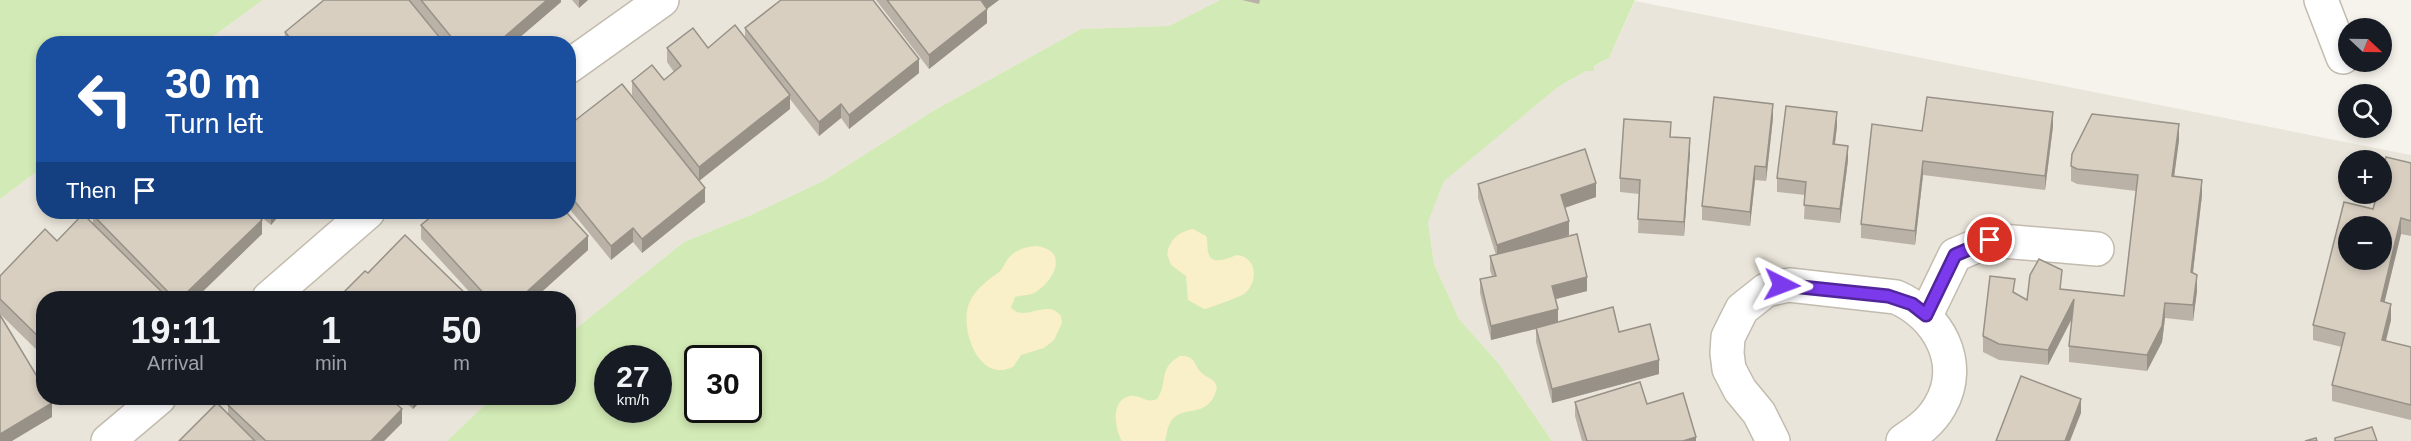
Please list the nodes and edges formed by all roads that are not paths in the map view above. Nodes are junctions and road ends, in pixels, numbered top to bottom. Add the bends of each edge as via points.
1 (662, 0) edge
2 (2321, 0) edge
3 (2338, 44) edge
4 (576, 61) edge
5 (360, 219) edge
6 (2097, 249) dead end
7 (277, 291) edge
8 (1926, 315) junction
9 (151, 405) edge
10 (108, 441) edge
11 (1773, 441) edge
12 (1903, 441) edge

1 - 4 street
2 - 3 street
5 - 7 street
6 - 8 street via 1990,240 1955,255
8 - 11 street via 1912,304 1888,296 1789,285 1766,290 1747,303 1728,337 1729,369
8 - 12 street via 1945,345 1949,379 1936,411
9 - 10 street

